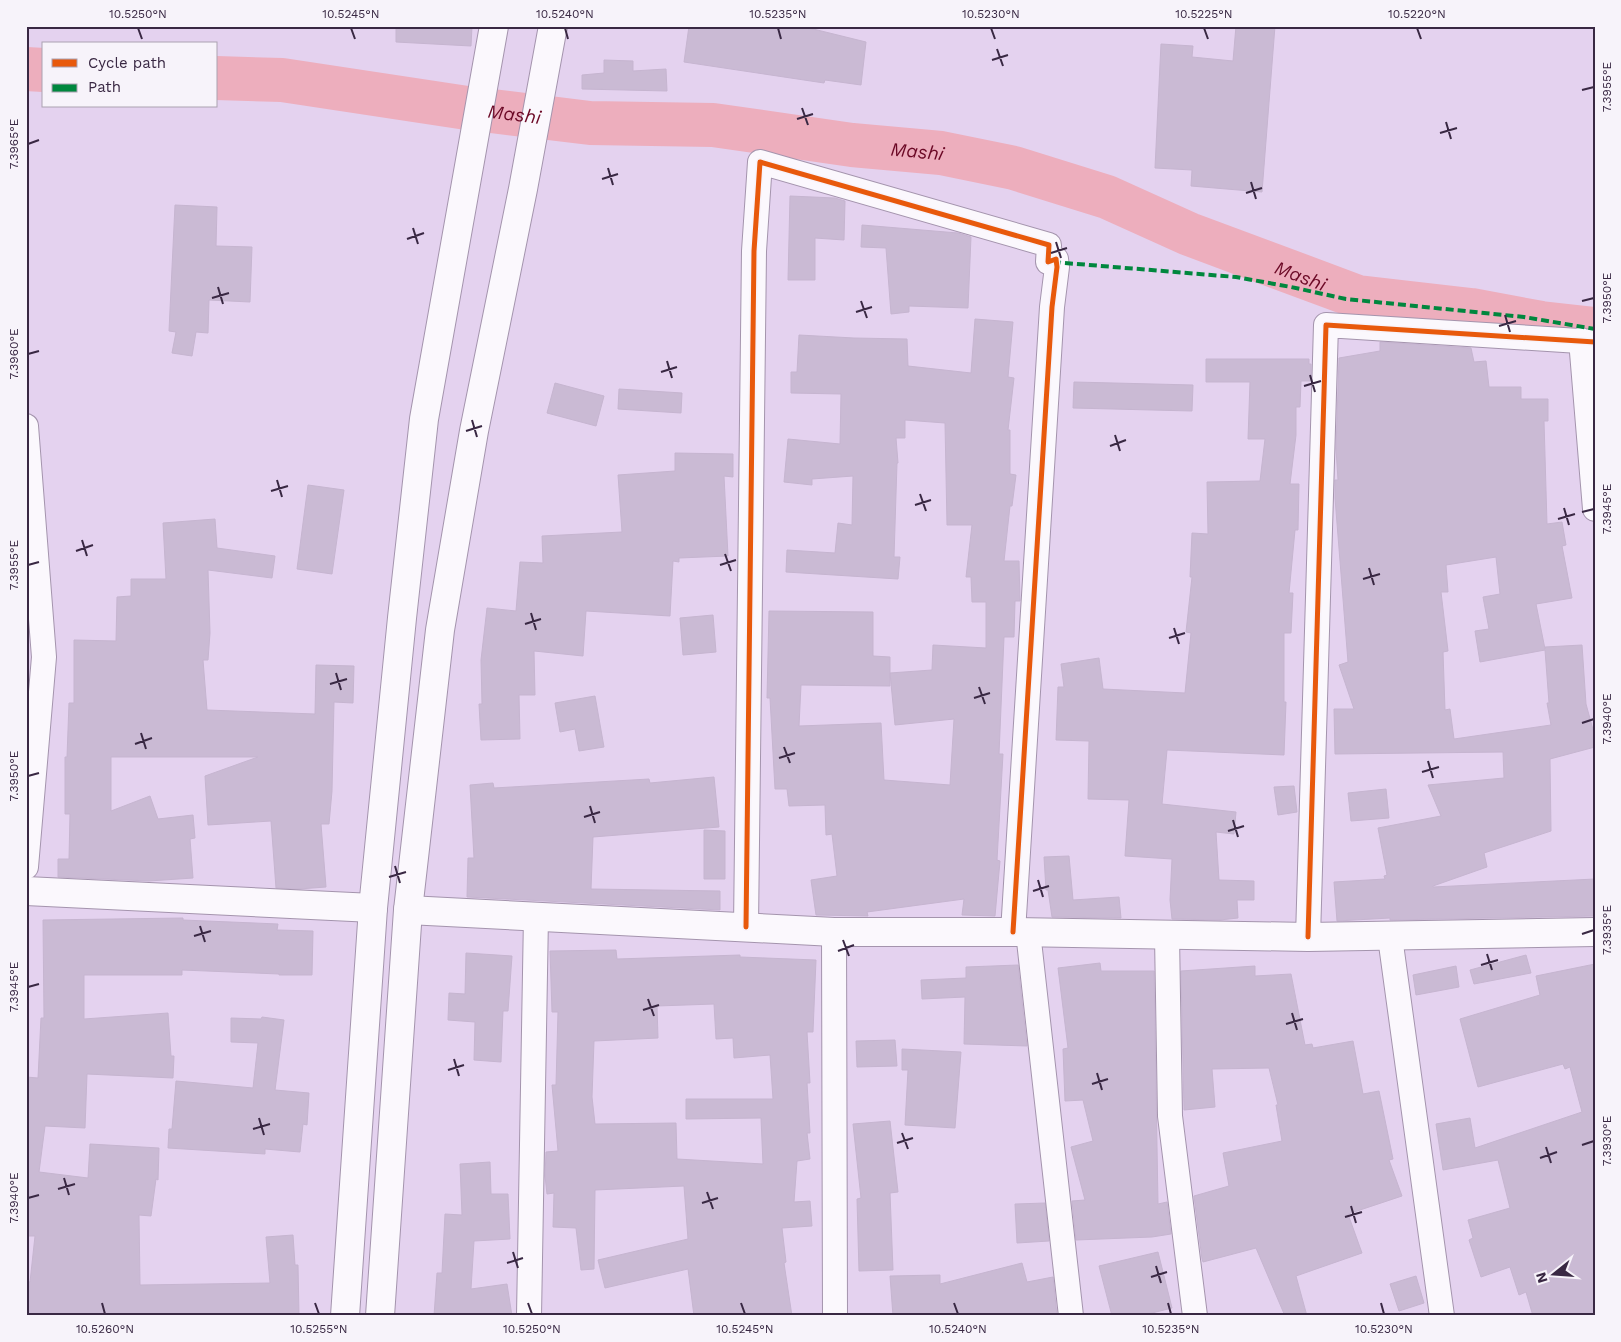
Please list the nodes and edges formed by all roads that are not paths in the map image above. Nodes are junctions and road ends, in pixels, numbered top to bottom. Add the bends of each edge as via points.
1 (493, 28) edge
2 (552, 34) edge
3 (1588, 341) edge
4 (26, 426) edge
5 (1595, 509) edge
6 (26, 867) edge
7 (26, 891) edge
8 (373, 908) junction
9 (408, 910) junction
10 (536, 916) junction
11 (746, 927) junction
12 (834, 932) junction
13 (1020, 932) junction
14 (1595, 932) edge
15 (1167, 936) junction
16 (1308, 937) junction
17 (1390, 937) junction
18 (345, 1316) edge
19 (380, 1316) edge
20 (529, 1316) edge
21 (835, 1316) edge
22 (1071, 1316) edge
23 (1195, 1316) edge
24 (1442, 1316) edge

1 - 8 main road via 424,419
2 - 9 main road via 474,431 440,630
3 - 5 street
3 - 16 street via 1326,325
4 - 6 street via 44,657
7 - 8 main road
8 - 18 main road
9 - 10 main road
9 - 19 main road
10 - 11 main road
10 - 20 street
11 - 12 main road
11 - 13 street via 754,251 760,162 1049,245 1048,262 1056,258
12 - 13 main road
12 - 21 street
13 - 15 main road
13 - 22 street
14 - 17 main road
15 - 16 main road
15 - 23 street via 1170,1116
16 - 17 main road
17 - 24 street

